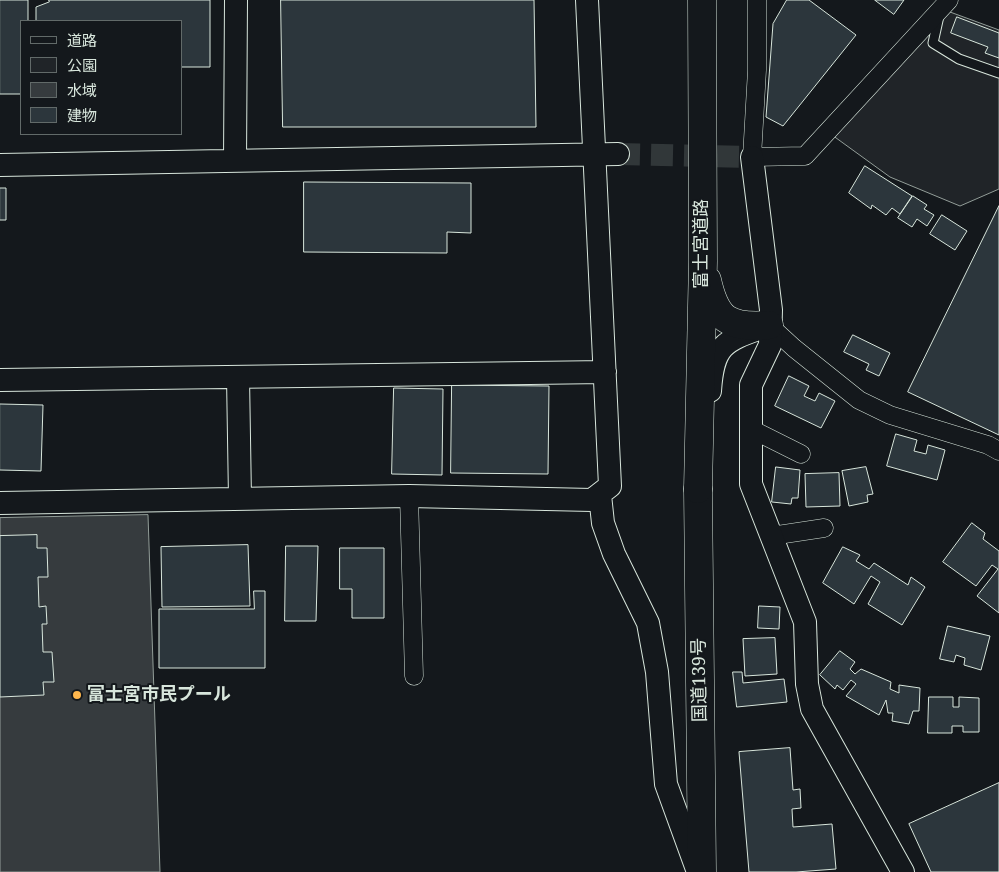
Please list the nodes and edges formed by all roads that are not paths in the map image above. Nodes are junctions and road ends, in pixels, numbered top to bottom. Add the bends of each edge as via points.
1 (236, 0) edge
2 (587, 0) edge
3 (702, 0) edge
4 (757, 0) edge
5 (941, 4) edge
6 (999, 73) edge
7 (594, 154) junction
8 (618, 154) tunnel mouth
9 (752, 157) junction
10 (235, 161) junction
11 (0, 165) edge
12 (703, 261) junction
13 (769, 325) junction
14 (605, 372) junction
15 (238, 377) junction
16 (0, 380) edge
17 (751, 429) junction
18 (999, 450) edge
19 (801, 454) dead end
20 (698, 489) junction
21 (600, 495) junction
22 (409, 496) junction
23 (240, 499) junction
24 (0, 503) edge
25 (824, 528) dead end
26 (771, 536) junction
27 (414, 676) dead end
28 (698, 872) edge
29 (702, 872) edge
30 (903, 872) edge

1 - 10 street
2 - 7 street
3 - 12 highway, 富士宮道路
4 - 9 street
5 - 6 lane via 933,43 959,59
5 - 9 street via 920,34 805,156
7 - 8 street
7 - 10 street
7 - 14 street
9 - 13 street via 771,310
10 - 11 street
12 - 13 highway via 716,310 742,325
12 - 20 highway, 富士宮道路
13 - 17 street via 770,345 751,385
13 - 18 street via 859,400 890,415
13 - 20 street via 733,337 720,350 711,369 706,459
14 - 15 street
14 - 21 street via 610,486
15 - 16 street
15 - 23 street
17 - 19 street
17 - 26 street via 751,484
20 - 29 highway, 国道139号
21 - 22 street via 592,500
21 - 28 street via 603,523 614,554 648,623 658,672 666,784
22 - 23 street
22 - 27 street
23 - 24 street
25 - 26 street
26 - 30 street via 805,622 812,709

